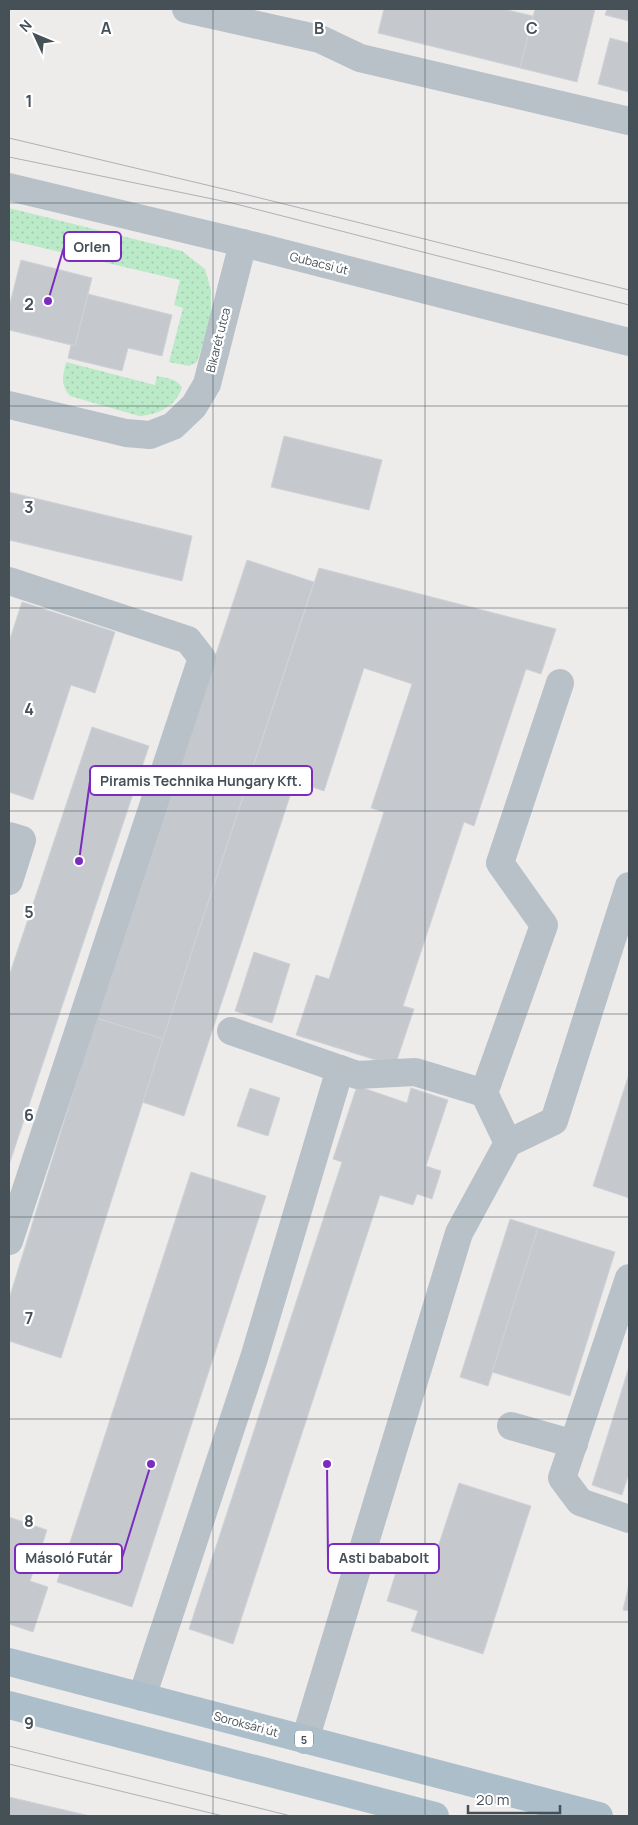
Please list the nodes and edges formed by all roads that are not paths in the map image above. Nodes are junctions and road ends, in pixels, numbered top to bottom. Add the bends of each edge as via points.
1 (186, 9) edge
2 (629, 121) edge
3 (9, 187) edge
4 (243, 243) junction
5 (629, 342) edge
6 (9, 405) edge
7 (9, 581) edge
8 (560, 683) dead end
9 (9, 836) edge
10 (9, 881) edge
11 (629, 886) edge
12 (231, 1031) dead end
13 (340, 1069) junction
14 (484, 1093) junction
15 (508, 1144) junction
16 (9, 1241) edge
17 (629, 1278) edge
18 (511, 1426) dead end
19 (574, 1444) junction
20 (629, 1519) edge
21 (9, 1662) edge
22 (142, 1697) junction
23 (9, 1705) edge
24 (306, 1740) junction
25 (435, 1816) edge
26 (599, 1816) edge

1 - 2 street via 320,39 360,58
3 - 4 street, Gubacsi út
4 - 5 street, Gubacsi út
4 - 6 street, Bikarét utca via 207,384 194,406 173,426 150,435 126,433
7 - 16 street via 188,640 202,658
8 - 14 street via 500,863 544,925
9 - 10 street via 22,840
11 - 15 street via 554,1121
12 - 13 street
13 - 14 street via 357,1075 415,1072
13 - 22 street via 254,1358
14 - 15 street
15 - 24 street via 459,1233
17 - 19 street
18 - 19 street
19 - 20 street via 562,1478 580,1502
21 - 22 main road, Soroksári út / 5
22 - 24 main road, Soroksári út / 5
23 - 25 main road
24 - 26 main road, Soroksári út / 5

